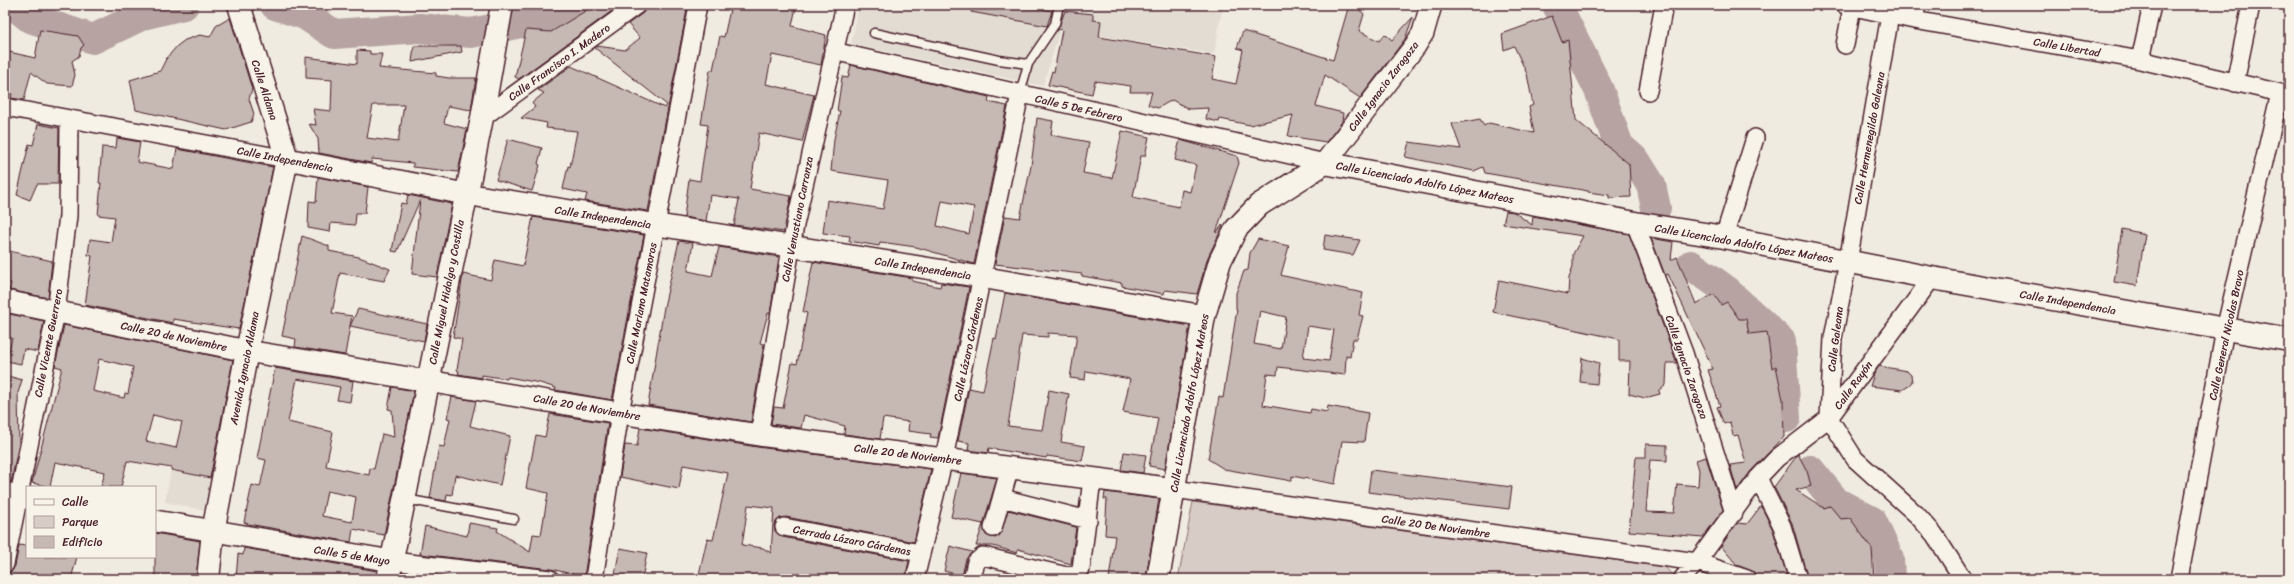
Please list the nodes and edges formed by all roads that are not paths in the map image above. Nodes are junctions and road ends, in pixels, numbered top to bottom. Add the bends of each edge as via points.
1 (502, 5) edge
2 (637, 5) edge
3 (698, 5) edge
4 (845, 5) edge
5 (1059, 5) edge
6 (1664, 5) edge
7 (2152, 5) edge
8 (2251, 5) edge
9 (1848, 6) edge
10 (1430, 11) edge
11 (1915, 12) edge
12 (241, 13) edge
13 (1890, 15) junction
14 (874, 33) dead end
15 (1845, 45) dead end
16 (833, 51) junction
17 (2140, 60) junction
18 (1028, 64) junction
19 (2235, 83) junction
20 (1648, 91) dead end
21 (1020, 94) junction
22 (2284, 94) edge
23 (5, 107) edge
24 (482, 118) junction
25 (69, 120) junction
26 (1755, 138) dead end
27 (287, 159) junction
28 (1325, 162) junction
29 (465, 194) junction
30 (1635, 223) junction
31 (655, 225) junction
32 (1724, 237) junction
33 (791, 247) junction
34 (1848, 262) junction
35 (983, 278) junction
36 (1932, 278) junction
37 (5, 302) edge
38 (56, 312) junction
39 (1204, 316) junction
40 (2225, 330) junction
41 (2289, 340) edge
42 (247, 351) junction
43 (430, 380) junction
44 (620, 413) junction
45 (1829, 418) junction
46 (759, 435) junction
47 (944, 458) junction
48 (1010, 467) junction
49 (1758, 478) junction
50 (1092, 479) junction
51 (1174, 489) junction
52 (16, 496) edge
53 (1002, 498) junction
54 (404, 499) junction
55 (1734, 513) junction
56 (514, 518) dead end
57 (1088, 520) junction
58 (156, 522) edge
59 (784, 526) dead end
60 (993, 528) dead end
61 (213, 532) junction
62 (920, 553) junction
63 (1697, 562) junction
64 (5, 564) edge
65 (390, 570) edge
66 (208, 579) edge
67 (550, 579) edge
68 (594, 579) edge
69 (915, 579) edge
70 (972, 579) edge
71 (1158, 579) edge
72 (1682, 579) edge
73 (1747, 579) edge
74 (1798, 579) edge
75 (1962, 579) edge
76 (2179, 579) edge

1 - 24 main road, Calle Miguel Hidalgo y Costilla
2 - 24 street, Calle Francisco I. Madero
3 - 31 street, Calle Mariano Matamoros
4 - 16 street, Calle Venustiano Carranza
5 - 18 lane via 1055,24
6 - 20 street
7 - 17 street
8 - 19 street
9 - 13 street, Calle Libertad
9 - 15 street
10 - 28 street, Calle Ignacio Zaragoza via 1415,46
11 - 13 street, Calle Libertad
11 - 17 street, Calle Libertad
12 - 27 main road, Calle Aldama
13 - 34 street, Calle Hermenegildo Galeana
14 - 18 lane
16 - 21 street, Calle 5 De Febrero
16 - 33 street, Calle Venustiano Carranza
17 - 19 street, Calle Libertad
18 - 21 lane
19 - 22 street, Calle Libertad
21 - 28 street, Calle 5 De Febrero
21 - 35 street, Calle Lázaro Cárdenas
22 - 40 street, Calle General Nicolas Bravo
23 - 25 street, Calle Independencia
24 - 29 main road, Calle Miguel Hidalgo y Costilla
25 - 27 street, Calle Independencia
25 - 38 street, Calle Vicente Guerrero via 68,216
26 - 32 street
27 - 29 street, Calle Independencia
27 - 42 main road, Avenida Ignacio Aldama
28 - 30 main road, Calle Licenciado Adolfo López Mateos
28 - 39 main road, Calle Licenciado Adolfo López Mateos via 1259,205 1236,229 1220,261
29 - 31 street, Calle Independencia
29 - 43 main road, Calle Miguel Hidalgo y Costilla
30 - 32 main road, Calle Licenciado Adolfo López Mateos
30 - 55 street, Calle Ignacio Zaragoza via 1684,353
31 - 33 street, Calle Independencia
31 - 44 street, Calle Mariano Matamoros
32 - 34 main road, Calle Licenciado Adolfo López Mateos
33 - 35 street, Calle Independencia
33 - 46 street, Calle Venustiano Carranza
34 - 36 main road, Calle Independencia
34 - 45 street, Calle Galeana via 1833,338
35 - 39 street, Calle Independencia
35 - 47 street, Calle Lázaro Cárdenas
36 - 40 main road, Calle Independencia
36 - 45 street, Calle Rayón
37 - 38 street, Calle 20 de Noviembre
38 - 42 street, Calle 20 de Noviembre
38 - 52 street, Calle Vicente Guerrero
39 - 51 main road, Calle Licenciado Adolfo López Mateos
40 - 41 main road, Calle Independencia
40 - 76 street, Calle General Nicolas Bravo
42 - 43 street, Calle 20 de Noviembre
42 - 61 main road, Avenida Ignacio Aldama
43 - 44 street, Calle 20 de Noviembre
43 - 54 main road, Calle Miguel Hidalgo y Costilla
44 - 46 street, Calle 20 de Noviembre
44 - 68 street, Calle Mariano Matamoros
45 - 49 street, Calle Rayón via 1777,458
45 - 75 street via 1855,459 1934,534
46 - 47 street, Calle 20 de Noviembre
47 - 48 street, Calle 20 de Noviembre
47 - 62 street, Calle Lázaro Cárdenas
48 - 50 street, Calle 20 de Noviembre
48 - 53 street
49 - 55 street, Calle Rayón
49 - 74 street via 1782,526
50 - 51 street, Calle 20 de Noviembre
50 - 57 street
51 - 63 street, Calle 20 De Noviembre
51 - 71 main road, Calle Licenciado Adolfo López Mateos
52 - 64 street, Calle Vicente Guerrero
53 - 57 street
53 - 60 street
54 - 56 lane
54 - 65 main road, Calle Miguel Hidalgo y Costilla
55 - 63 street, Calle Rayón
57 - 70 street via 1081,569 1078,574 1067,576 983,556 976,562
58 - 61 street, Calle 5 de Mayo
59 - 62 street, Cerrada Lázaro Cárdenas
61 - 65 street, Calle 5 de Mayo
61 - 66 main road, Avenida Ignacio Aldama
62 - 69 street, Calle Lázaro Cárdenas
63 - 72 street, Calle Rayón
63 - 73 street
65 - 67 street, Calle 5 de Mayo

